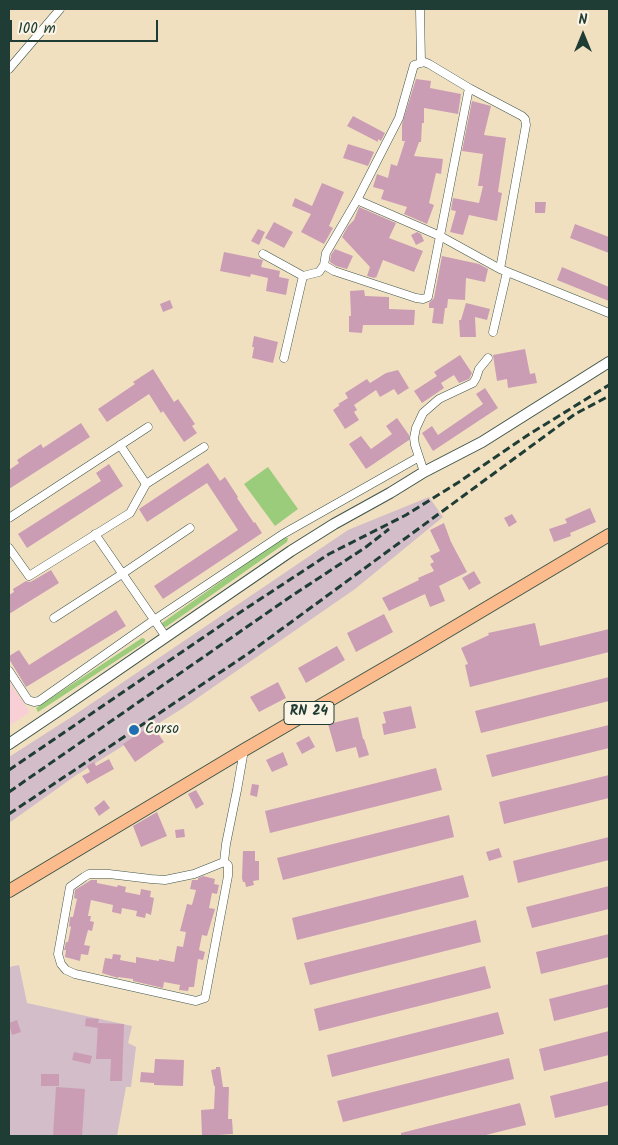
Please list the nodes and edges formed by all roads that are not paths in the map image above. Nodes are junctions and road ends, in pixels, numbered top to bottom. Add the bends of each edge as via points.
1 (60, 9) edge
2 (420, 9) edge
3 (421, 63) junction
4 (9, 69) edge
5 (469, 88) junction
6 (357, 200) junction
7 (440, 236) junction
8 (263, 254) dead end
9 (324, 265) junction
10 (504, 270) junction
11 (303, 276) junction
12 (609, 313) edge
13 (494, 332) dead end
14 (284, 358) dead end
15 (488, 358) dead end
16 (609, 362) edge
17 (148, 427) dead end
18 (120, 446) junction
19 (204, 447) dead end
20 (419, 457) junction
21 (424, 472) junction
22 (146, 484) junction
23 (9, 518) edge
24 (190, 528) dead end
25 (95, 534) junction
26 (609, 535) edge
27 (9, 548) edge
28 (122, 574) junction
29 (54, 618) dead end
30 (154, 620) junction
31 (166, 637) junction
32 (9, 671) edge
33 (9, 744) edge
34 (244, 750) junction
35 (224, 862) junction
36 (9, 891) edge

1 - 4 street
2 - 3 street
3 - 5 street via 430,64
3 - 6 street via 414,65 399,118
5 - 7 street
5 - 10 street via 525,119
6 - 7 street
6 - 9 street via 326,253
7 - 9 street via 428,297 423,299 334,272
7 - 10 street
8 - 11 street
9 - 11 street via 319,272
10 - 12 street
10 - 13 street
11 - 14 street
15 - 20 street via 478,369 473,383 439,400 423,413 414,438
16 - 21 street via 482,442
17 - 18 street
18 - 22 street
18 - 23 street
19 - 22 street
20 - 21 street
20 - 30 street via 283,534
21 - 31 street via 291,551
22 - 25 street via 130,513
24 - 28 street
25 - 27 street via 29,576
25 - 28 street
26 - 34 main road, RN 24
28 - 29 street
28 - 30 street
30 - 31 street
30 - 32 street via 39,701 28,700
31 - 33 street
34 - 35 street
34 - 36 main road, RN 24
35 - 35 street via 228,865 228,876 205,998 196,1001 75,974 61,964 58,954 70,887 84,877 108,874 165,880 194,874

